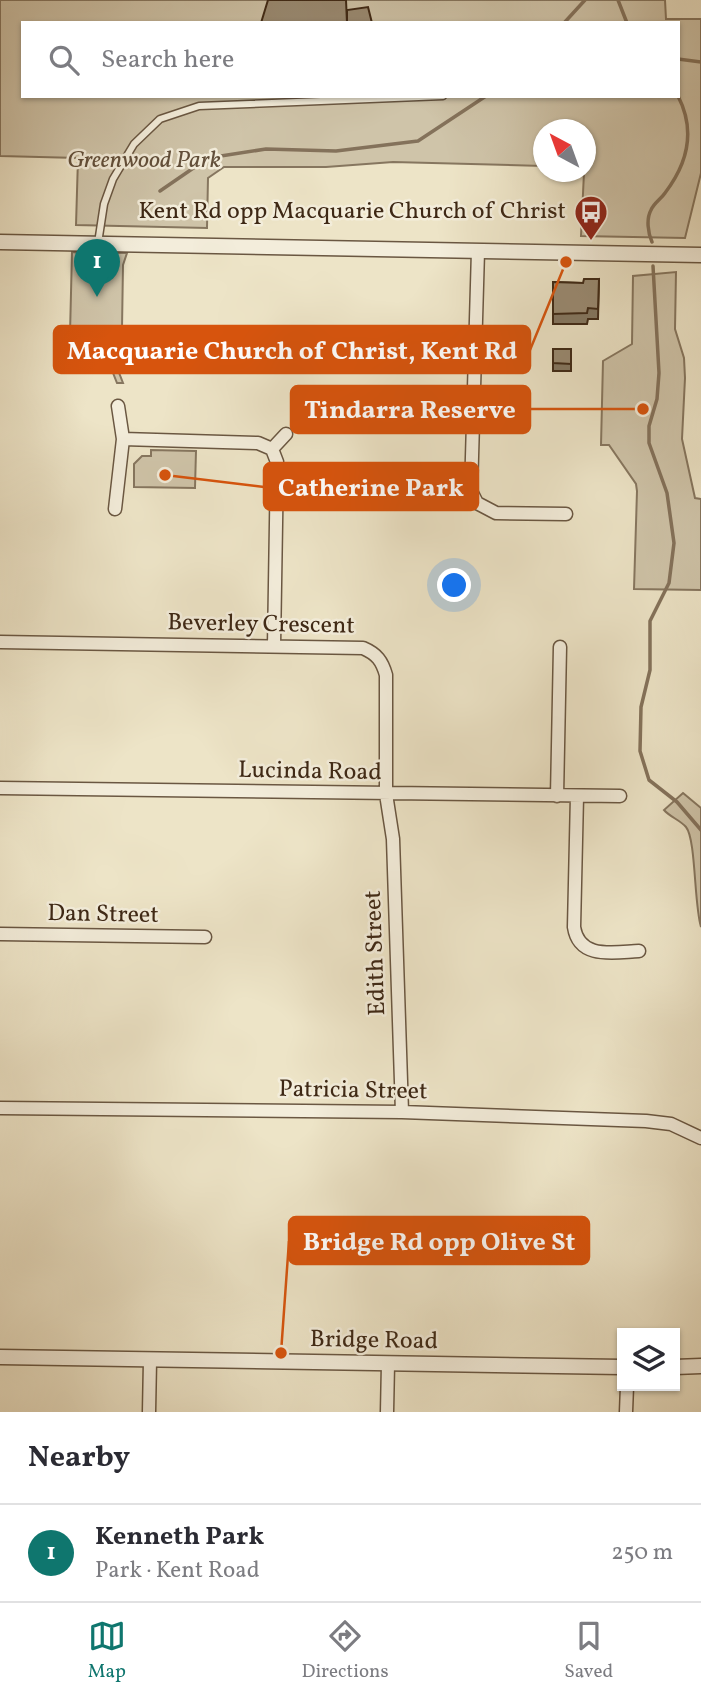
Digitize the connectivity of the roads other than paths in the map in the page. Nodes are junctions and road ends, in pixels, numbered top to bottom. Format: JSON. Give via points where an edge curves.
{"nodes":[{"id":1,"x":210,"y":98,"type":"edge"},
{"id":2,"x":396,"y":98,"type":"edge"},
{"id":3,"x":208,"y":106,"type":"junction"},
{"id":4,"x":0,"y":242,"type":"edge"},
{"id":5,"x":98,"y":243,"type":"junction"},
{"id":6,"x":478,"y":251,"type":"junction"},
{"id":7,"x":701,"y":255,"type":"edge"},
{"id":8,"x":118,"y":406,"type":"dead end"},
{"id":9,"x":286,"y":434,"type":"dead end"},
{"id":10,"x":123,"y":439,"type":"junction"},
{"id":11,"x":272,"y":449,"type":"junction"},
{"id":12,"x":115,"y":509,"type":"dead end"},
{"id":13,"x":566,"y":514,"type":"dead end"},
{"id":14,"x":0,"y":642,"type":"edge"},
{"id":15,"x":274,"y":646,"type":"junction"},
{"id":16,"x":560,"y":647,"type":"dead end"},
{"id":17,"x":0,"y":788,"type":"edge"},
{"id":18,"x":386,"y":794,"type":"junction"},
{"id":19,"x":557,"y":796,"type":"junction"},
{"id":20,"x":577,"y":796,"type":"junction"},
{"id":21,"x":620,"y":796,"type":"dead end"},
{"id":22,"x":0,"y":934,"type":"edge"},
{"id":23,"x":205,"y":937,"type":"dead end"},
{"id":24,"x":639,"y":951,"type":"dead end"},
{"id":25,"x":0,"y":1108,"type":"edge"},
{"id":26,"x":402,"y":1112,"type":"junction"},
{"id":27,"x":701,"y":1138,"type":"edge"},
{"id":28,"x":0,"y":1357,"type":"edge"},
{"id":29,"x":149,"y":1360,"type":"junction"},
{"id":30,"x":388,"y":1364,"type":"junction"},
{"id":31,"x":701,"y":1366,"type":"edge"},
{"id":32,"x":617,"y":1367,"type":"edge"},
{"id":33,"x":680,"y":1367,"type":"edge"},
{"id":34,"x":627,"y":1391,"type":"edge"},
{"id":35,"x":149,"y":1412,"type":"edge"},
{"id":36,"x":387,"y":1412,"type":"edge"},
{"id":37,"x":626,"y":1412,"type":"edge"}],
"edges":[{"from":1,"to":3,"type":"lane"},
{"from":2,"to":3,"type":"lane"},
{"from":3,"to":5,"type":"lane","via":[[160,120],[134,145],[113,179]]},
{"from":4,"to":5,"type":"street"},
{"from":5,"to":6,"type":"street"},
{"from":6,"to":7,"type":"street"},
{"from":6,"to":13,"type":"street","via":[[471,491],[477,503],[496,513]]},
{"from":8,"to":10,"type":"street"},
{"from":9,"to":11,"type":"street"},
{"from":10,"to":11,"type":"street","via":[[258,443]]},
{"from":10,"to":12,"type":"street"},
{"from":11,"to":15,"type":"street","via":[[277,463]]},
{"from":14,"to":15,"type":"street","name":"Beverley Crescent"},
{"from":15,"to":18,"type":"street","name":"Beverley Crescent","via":[[363,648],[382,662],[386,675]]},
{"from":16,"to":19,"type":"street"},
{"from":17,"to":18,"type":"street","name":"Lucinda Road"},
{"from":18,"to":19,"type":"street","name":"Lucinda Road"},
{"from":18,"to":26,"type":"street","name":"Edith Street","via":[[393,839]]},
{"from":19,"to":20,"type":"street","name":"Lucinda Road"},
{"from":20,"to":21,"type":"street","name":"Lucinda Road"},
{"from":20,"to":24,"type":"street","via":[[576,940],[587,950]]},
{"from":22,"to":23,"type":"street","name":"Dan Street"},
{"from":25,"to":26,"type":"street","name":"Patricia Street"},
{"from":26,"to":27,"type":"street","name":"Patricia Street","via":[[646,1121],[671,1124]]},
{"from":28,"to":29,"type":"street","name":"Bridge Road"},
{"from":29,"to":30,"type":"street","name":"Bridge Road"},
{"from":29,"to":35,"type":"street"},
{"from":30,"to":32,"type":"street","name":"Bridge Road"},
{"from":30,"to":36,"type":"street"},
{"from":31,"to":33,"type":"street"},
{"from":34,"to":37,"type":"street"}]}
